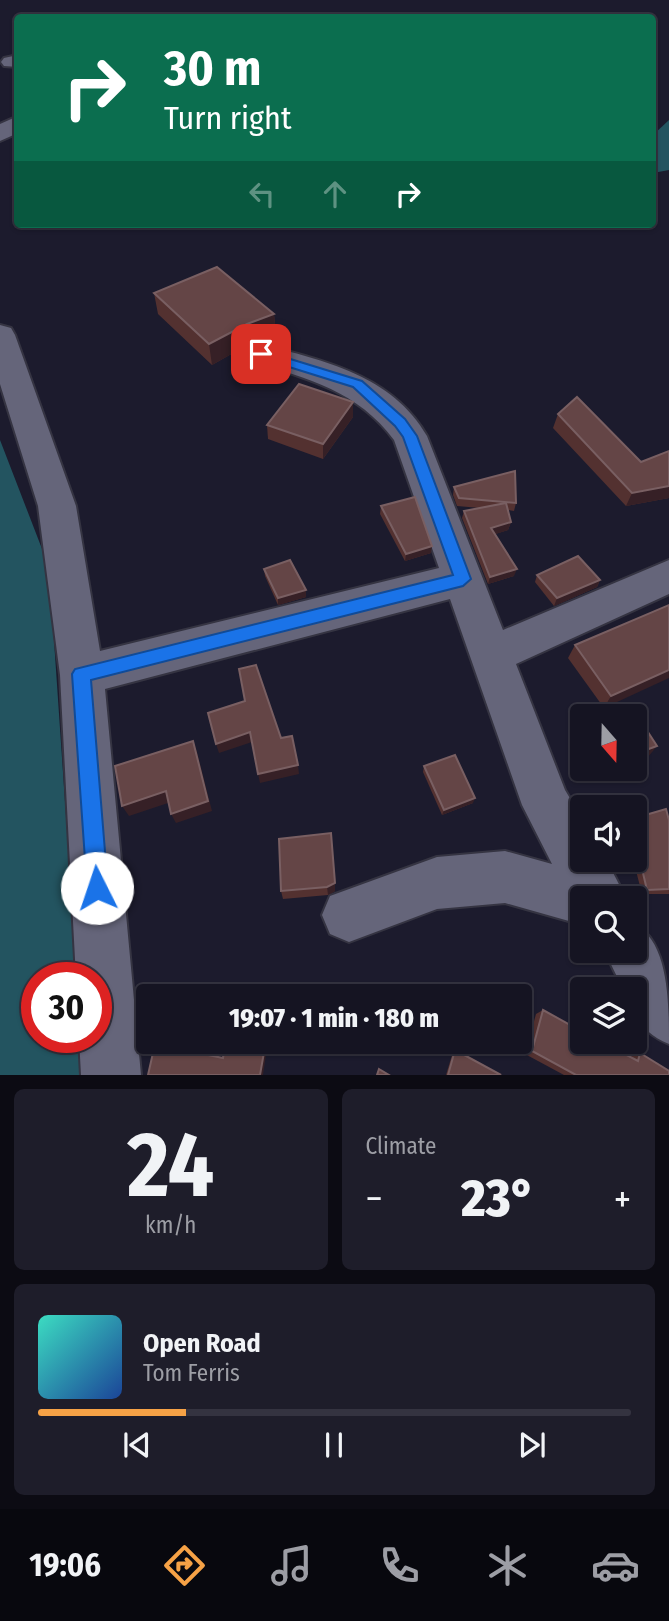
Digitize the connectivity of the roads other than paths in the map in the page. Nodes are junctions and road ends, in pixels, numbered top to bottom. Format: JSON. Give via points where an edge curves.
{"nodes":[{"id":1,"x":0,"y":335,"type":"edge"},
{"id":2,"x":261,"y":354,"type":"dead end"},
{"id":3,"x":669,"y":576,"type":"edge"},
{"id":4,"x":463,"y":579,"type":"junction"},
{"id":5,"x":491,"y":655,"type":"junction"},
{"id":6,"x":82,"y":674,"type":"junction"},
{"id":7,"x":593,"y":886,"type":"edge"},
{"id":8,"x":570,"y":895,"type":"edge"},
{"id":9,"x":349,"y":915,"type":"dead end"},
{"id":10,"x":639,"y":963,"type":"edge"},
{"id":11,"x":669,"y":1015,"type":"edge"},
{"id":12,"x":111,"y":1075,"type":"edge"}],
"edges":[{"from":1,"to":6,"type":"street","via":[[57,506]]},
{"from":2,"to":4,"type":"street","via":[[357,384],[400,422],[410,436]]},
{"from":3,"to":5,"type":"street"},
{"from":4,"to":5,"type":"street"},
{"from":4,"to":6,"type":"street"},
{"from":5,"to":7,"type":"street","via":[[546,805]]},
{"from":6,"to":12,"type":"street"},
{"from":8,"to":9,"type":"street","via":[[505,877],[437,883]]},
{"from":10,"to":11,"type":"street"}]}
